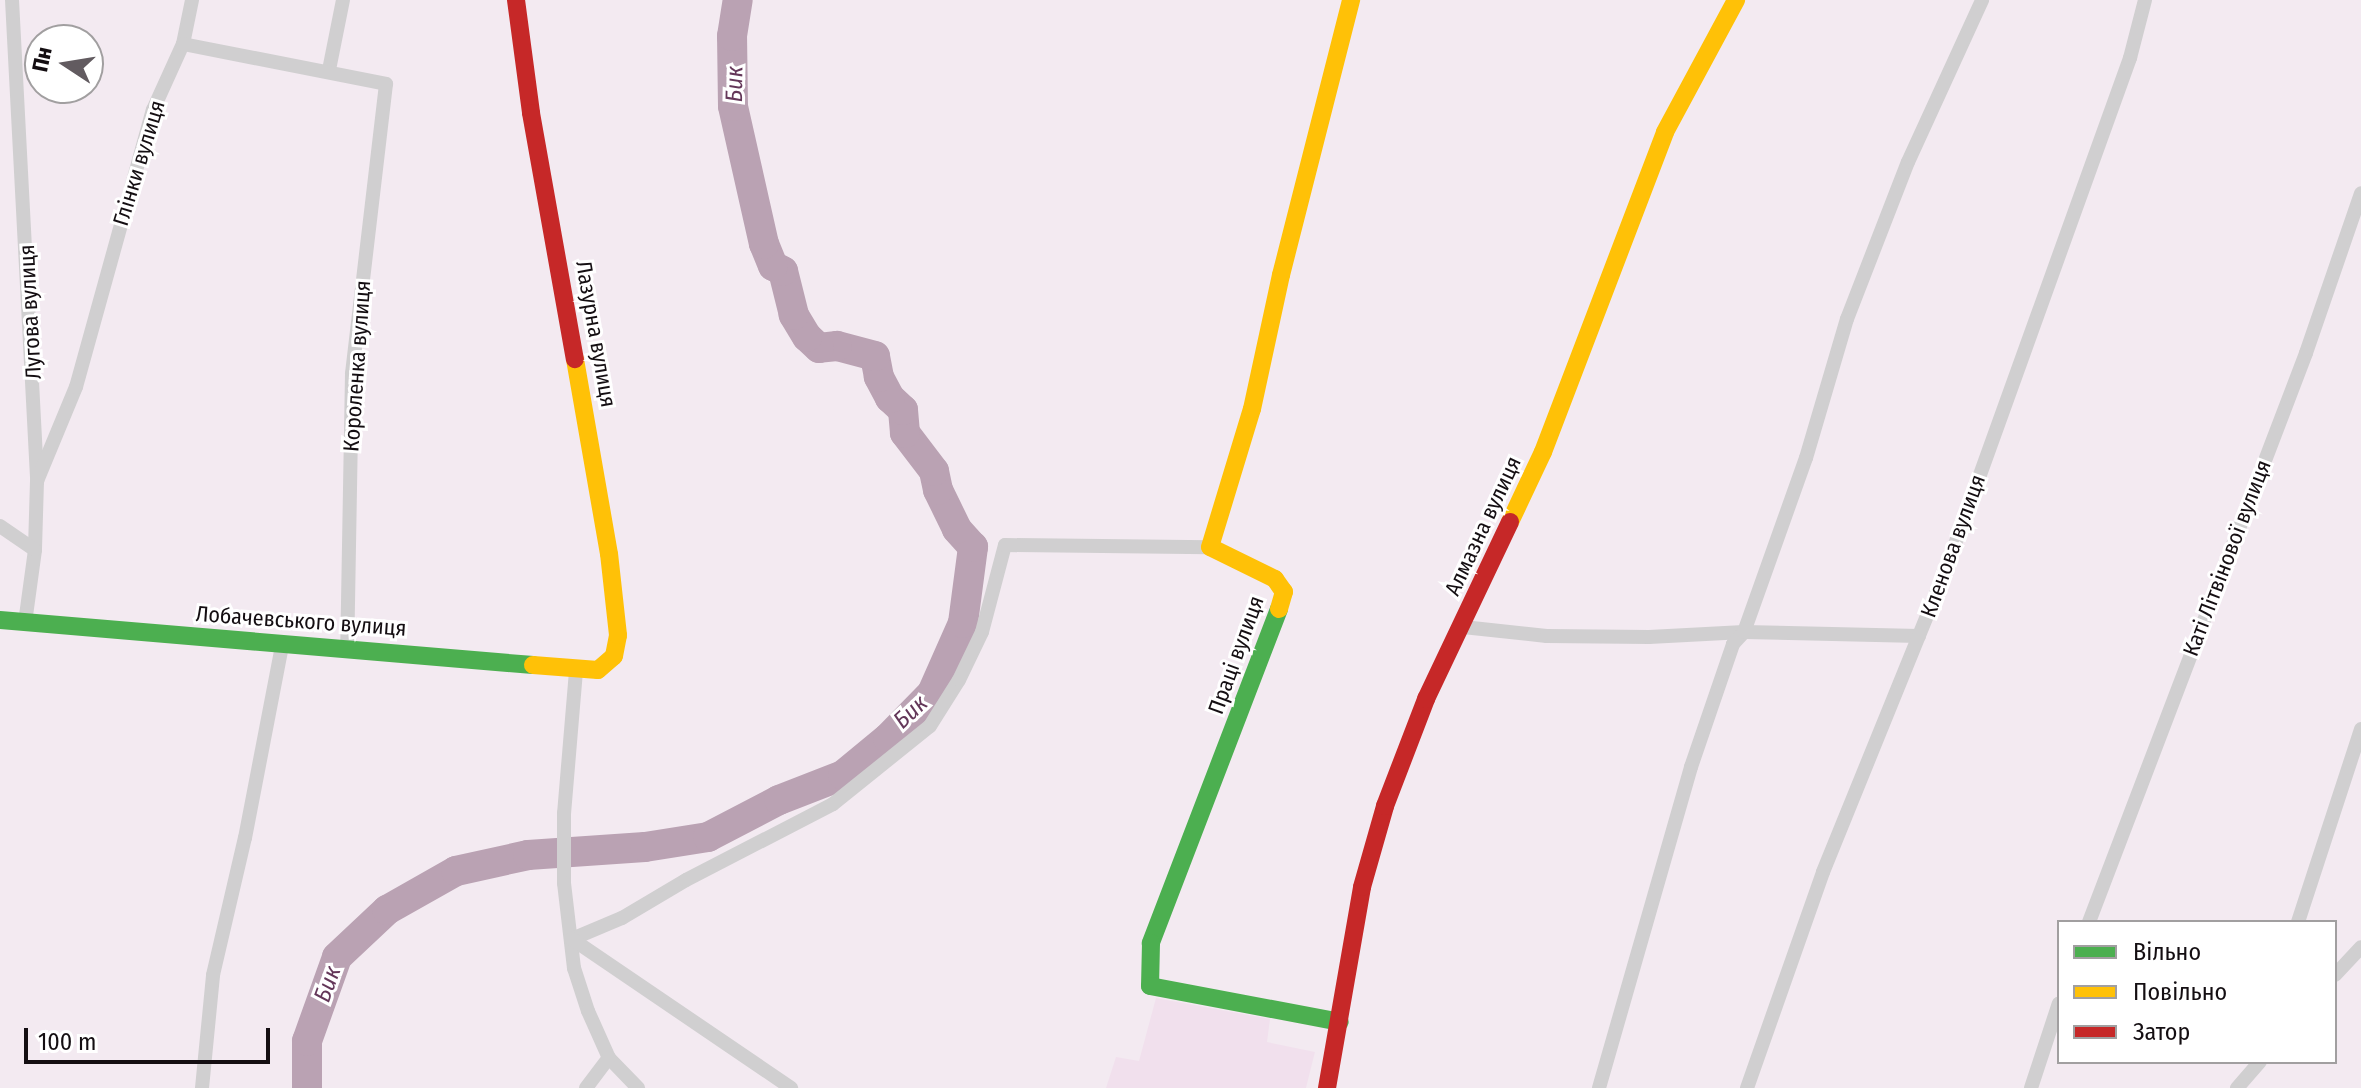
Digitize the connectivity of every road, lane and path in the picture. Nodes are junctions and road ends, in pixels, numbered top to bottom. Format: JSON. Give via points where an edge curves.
{"nodes":[{"id":1,"x":12,"y":0,"type":"edge"},
{"id":2,"x":192,"y":0,"type":"edge"},
{"id":3,"x":343,"y":0,"type":"edge"},
{"id":4,"x":516,"y":0,"type":"edge"},
{"id":5,"x":1351,"y":0,"type":"edge"},
{"id":6,"x":1736,"y":0,"type":"edge"},
{"id":7,"x":1982,"y":0,"type":"edge"},
{"id":8,"x":2145,"y":0,"type":"edge"},
{"id":9,"x":183,"y":44,"type":"junction"},
{"id":10,"x":329,"y":70,"type":"junction"},
{"id":11,"x":2360,"y":199,"type":"edge"},
{"id":12,"x":37,"y":481,"type":"junction"},
{"id":13,"x":0,"y":526,"type":"edge"},
{"id":14,"x":1210,"y":547,"type":"junction"},
{"id":15,"x":35,"y":550,"type":"junction"},
{"id":16,"x":0,"y":620,"type":"edge"},
{"id":17,"x":25,"y":623,"type":"junction"},
{"id":18,"x":1463,"y":627,"type":"junction"},
{"id":19,"x":1744,"y":632,"type":"junction"},
{"id":20,"x":1919,"y":636,"type":"junction"},
{"id":21,"x":282,"y":646,"type":"junction"},
{"id":22,"x":347,"y":649,"type":"junction"},
{"id":23,"x":598,"y":670,"type":"joint"},
{"id":24,"x":576,"y":671,"type":"junction"},
{"id":25,"x":2361,"y":729,"type":"edge"},
{"id":26,"x":2090,"y":920,"type":"edge"},
{"id":27,"x":2299,"y":920,"type":"edge"},
{"id":28,"x":572,"y":939,"type":"junction"},
{"id":29,"x":2361,"y":947,"type":"edge"},
{"id":30,"x":2337,"y":973,"type":"edge"},
{"id":31,"x":2057,"y":1009,"type":"edge"},
{"id":32,"x":1340,"y":1022,"type":"junction"},
{"id":33,"x":609,"y":1058,"type":"junction"},
{"id":34,"x":2258,"y":1064,"type":"edge"},
{"id":35,"x":202,"y":1088,"type":"edge"},
{"id":36,"x":586,"y":1088,"type":"edge"},
{"id":37,"x":638,"y":1088,"type":"edge"},
{"id":38,"x":791,"y":1088,"type":"edge"},
{"id":39,"x":1327,"y":1088,"type":"edge"},
{"id":40,"x":1599,"y":1088,"type":"edge"},
{"id":41,"x":1747,"y":1088,"type":"edge"},
{"id":42,"x":2031,"y":1088,"type":"edge"},
{"id":43,"x":2237,"y":1088,"type":"edge"}],
"edges":[{"from":1,"to":12,"type":"street","name":"Лугова вулиця"},
{"from":2,"to":9,"type":"street","name":"Глінки вулиця"},
{"from":3,"to":10,"type":"street"},
{"from":4,"to":23,"type":"street","name":"Лазурна вулиця","via":[[609,554],[618,635],[614,656]]},
{"from":5,"to":14,"type":"street","via":[[1252,409]]},
{"from":6,"to":18,"type":"street","name":"Алмазна вулиця","via":[[1665,132],[1543,452]]},
{"from":7,"to":19,"type":"street","via":[[1908,162],[1847,319],[1806,458]]},
{"from":8,"to":20,"type":"street","name":"Кленова вулиця","via":[[2130,58]]},
{"from":9,"to":10,"type":"street"},
{"from":9,"to":12,"type":"street","name":"Глінки вулиця","via":[[153,110],[76,387]]},
{"from":10,"to":22,"type":"street","name":"Короленка вулиця","via":[[386,84],[352,374]]},
{"from":11,"to":26,"type":"street","name":"Каті Літвінової вулиця"},
{"from":12,"to":15,"type":"street","name":"Лугова вулиця"},
{"from":13,"to":15,"type":"street"},
{"from":14,"to":28,"type":"street","via":[[1005,545],[982,632],[959,680],[918,737],[833,804],[622,918]]},
{"from":14,"to":32,"type":"street","name":"Праці вулиця","via":[[1275,579],[1284,592],[1151,943],[1150,986]]},
{"from":15,"to":17,"type":"street","name":"Лугова вулиця"},
{"from":16,"to":17,"type":"street","name":"Лобачевського вулиця"},
{"from":17,"to":21,"type":"street","name":"Лобачевського вулиця"},
{"from":18,"to":19,"type":"street","via":[[1561,636]]},
{"from":18,"to":32,"type":"street","name":"Алмазна вулиця","via":[[1426,699],[1385,806],[1362,887]]},
{"from":19,"to":20,"type":"street"},
{"from":19,"to":40,"type":"street","via":[[1733,644],[1691,767]]},
{"from":20,"to":41,"type":"street","name":"Кленова вулиця","via":[[1823,872]]},
{"from":21,"to":22,"type":"street","name":"Лобачевського вулиця"},
{"from":21,"to":35,"type":"street","via":[[213,975]]},
{"from":22,"to":24,"type":"street","name":"Лобачевського вулиця","via":[[483,658]]},
{"from":23,"to":24,"type":"street","name":"Лобачевського вулиця"},
{"from":24,"to":28,"type":"street","via":[[564,813],[564,883]]},
{"from":25,"to":27,"type":"street"},
{"from":28,"to":33,"type":"street","via":[[574,968]]},
{"from":28,"to":38,"type":"street"},
{"from":29,"to":30,"type":"street"},
{"from":31,"to":42,"type":"street"},
{"from":32,"to":39,"type":"street","name":"Алмазна вулиця"},
{"from":33,"to":36,"type":"street"},
{"from":33,"to":37,"type":"street"},
{"from":34,"to":43,"type":"street"}]}
